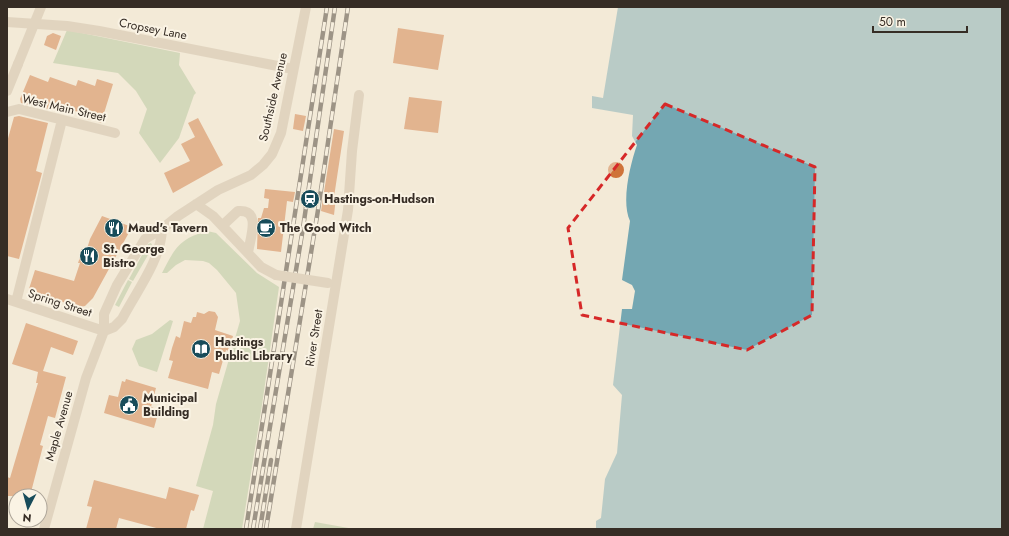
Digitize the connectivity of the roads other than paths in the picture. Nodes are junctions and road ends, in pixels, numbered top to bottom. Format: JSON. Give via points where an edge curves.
{"nodes":[{"id":1,"x":41,"y":7,"type":"edge"},
{"id":2,"x":306,"y":7,"type":"edge"},
{"id":3,"x":7,"y":22,"type":"edge"},
{"id":4,"x":293,"y":69,"type":"junction"},
{"id":5,"x":7,"y":91,"type":"edge"},
{"id":6,"x":359,"y":95,"type":"dead end"},
{"id":7,"x":7,"y":112,"type":"edge"},
{"id":8,"x":62,"y":120,"type":"junction"},
{"id":9,"x":115,"y":133,"type":"dead end"},
{"id":10,"x":196,"y":204,"type":"junction"},
{"id":11,"x":223,"y":225,"type":"junction"},
{"id":12,"x":162,"y":230,"type":"junction"},
{"id":13,"x":248,"y":253,"type":"junction"},
{"id":14,"x":332,"y":284,"type":"junction"},
{"id":15,"x":12,"y":301,"type":"edge"},
{"id":16,"x":104,"y":332,"type":"junction"},
{"id":17,"x":44,"y":529,"type":"edge"},
{"id":18,"x":296,"y":529,"type":"edge"}],
"edges":[{"from":1,"to":5,"type":"street","bridge":true},
{"from":2,"to":4,"type":"street","name":"Southside Avenue"},
{"from":3,"to":4,"type":"street","name":"Cropsey Lane","via":[[99,31]]},
{"from":4,"to":10,"type":"street","name":"Southside Avenue","via":[[281,132],[272,154],[251,175],[218,190]]},
{"from":6,"to":14,"type":"street","name":"River Street","via":[[348,210]]},
{"from":7,"to":8,"type":"street","name":"West Main Street","via":[[19,109]]},
{"from":8,"to":9,"type":"street","name":"West Main Street"},
{"from":8,"to":15,"type":"street"},
{"from":10,"to":11,"type":"street"},
{"from":10,"to":12,"type":"street","name":"Southside Avenue"},
{"from":11,"to":13,"type":"street"},
{"from":11,"to":13,"type":"street","via":[[238,211],[250,213],[254,219]]},
{"from":12,"to":16,"type":"street","via":[[156,257],[122,319]]},
{"from":12,"to":16,"type":"street","name":"Southside Avenue","via":[[145,239],[130,261],[104,314]]},
{"from":13,"to":14,"type":"street","bridge":true,"via":[[261,267],[276,275]]},
{"from":14,"to":18,"type":"street","name":"River Street"},
{"from":15,"to":16,"type":"street","name":"Spring Street"},
{"from":16,"to":17,"type":"street","name":"Maple Avenue","via":[[86,378]]}]}
